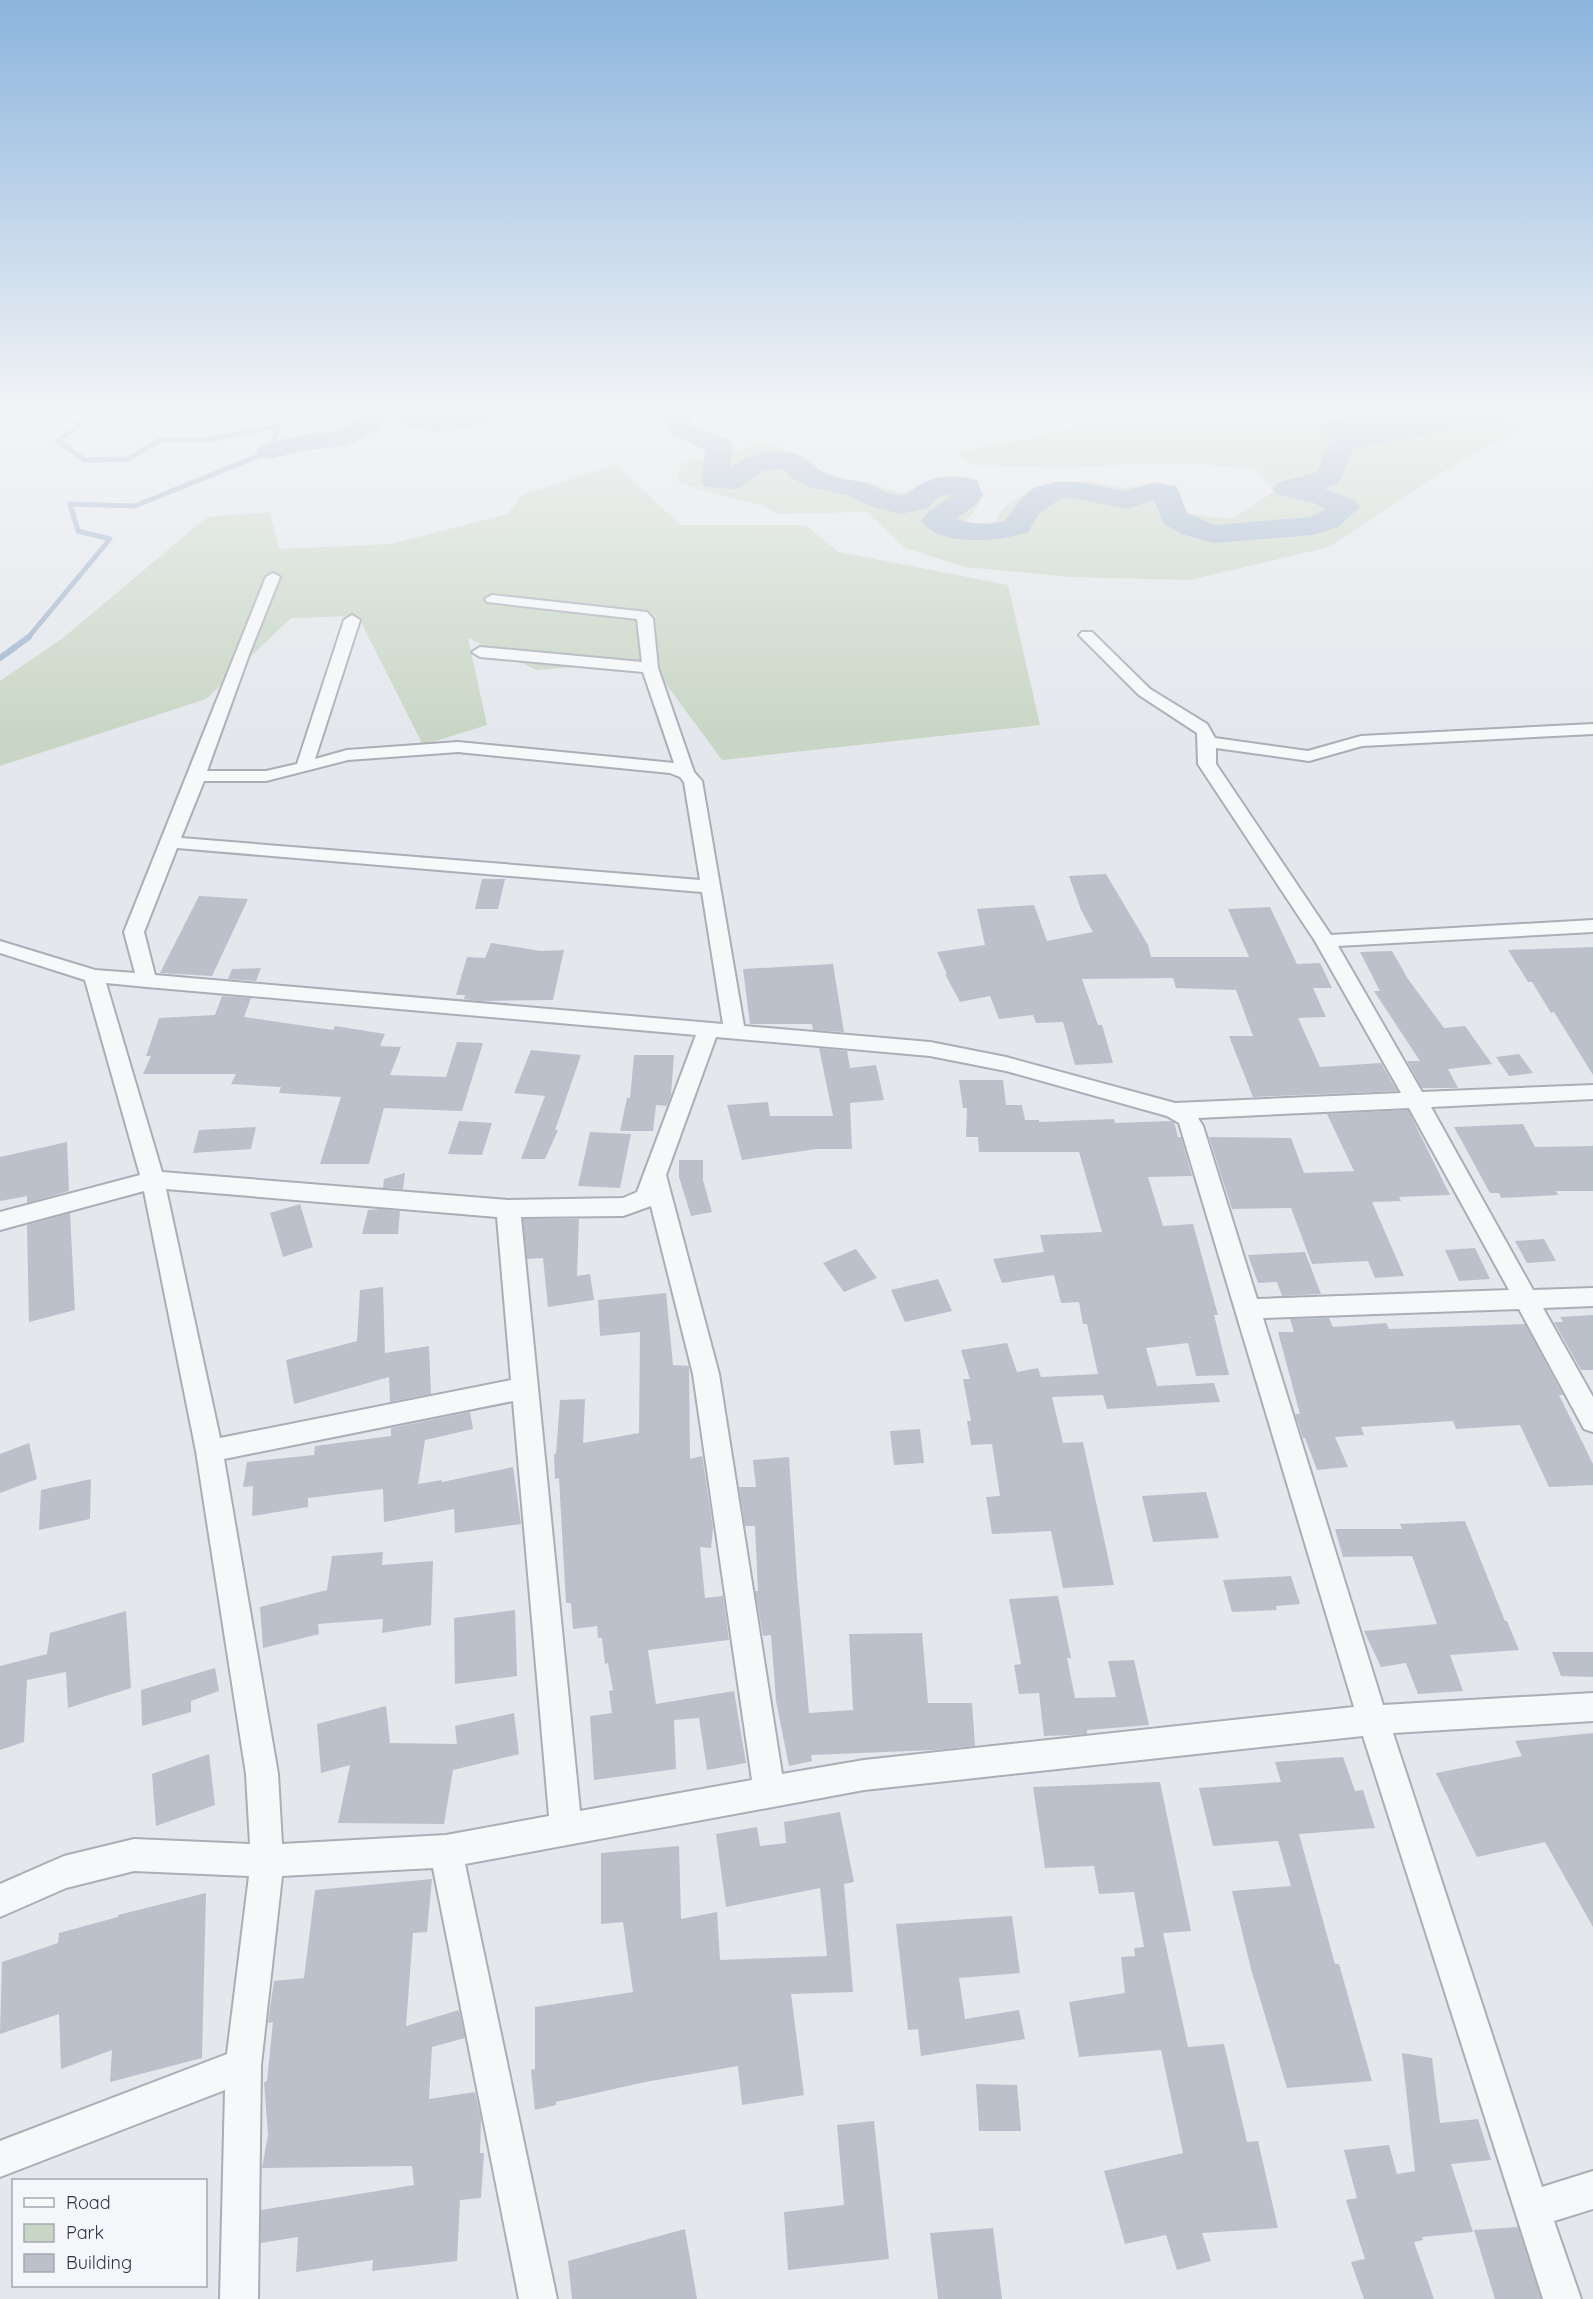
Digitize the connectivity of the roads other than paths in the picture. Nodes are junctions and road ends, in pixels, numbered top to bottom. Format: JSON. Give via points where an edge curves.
{"nodes":[{"id":1,"x":273,"y":577,"type":"dead end"},
{"id":2,"x":492,"y":599,"type":"dead end"},
{"id":3,"x":352,"y":620,"type":"dead end"},
{"id":4,"x":1087,"y":635,"type":"dead end"},
{"id":5,"x":480,"y":652,"type":"dead end"},
{"id":6,"x":650,"y":668,"type":"junction"},
{"id":7,"x":1593,"y":729,"type":"edge"},
{"id":8,"x":1207,"y":742,"type":"junction"},
{"id":9,"x":304,"y":768,"type":"junction"},
{"id":10,"x":686,"y":773,"type":"junction"},
{"id":11,"x":197,"y":776,"type":"junction"},
{"id":12,"x":170,"y":842,"type":"junction"},
{"id":13,"x":711,"y":887,"type":"junction"},
{"id":14,"x":1593,"y":926,"type":"edge"},
{"id":15,"x":1325,"y":941,"type":"junction"},
{"id":16,"x":0,"y":947,"type":"edge"},
{"id":17,"x":94,"y":976,"type":"junction"},
{"id":18,"x":147,"y":981,"type":"junction"},
{"id":19,"x":708,"y":1030,"type":"junction"},
{"id":20,"x":735,"y":1033,"type":"junction"},
{"id":21,"x":1593,"y":1092,"type":"edge"},
{"id":22,"x":1416,"y":1100,"type":"junction"},
{"id":23,"x":1176,"y":1112,"type":"junction"},
{"id":24,"x":655,"y":1175,"type":"junction"},
{"id":25,"x":153,"y":1180,"type":"junction"},
{"id":26,"x":508,"y":1209,"type":"junction"},
{"id":27,"x":0,"y":1221,"type":"edge"},
{"id":28,"x":1593,"y":1297,"type":"edge"},
{"id":29,"x":1526,"y":1300,"type":"junction"},
{"id":30,"x":1247,"y":1310,"type":"junction"},
{"id":31,"x":525,"y":1388,"type":"junction"},
{"id":32,"x":1593,"y":1421,"type":"edge"},
{"id":33,"x":209,"y":1451,"type":"junction"},
{"id":34,"x":1593,"y":1707,"type":"edge"},
{"id":35,"x":1373,"y":1720,"type":"junction"},
{"id":36,"x":770,"y":1791,"type":"junction"},
{"id":37,"x":566,"y":1829,"type":"junction"},
{"id":38,"x":446,"y":1851,"type":"junction"},
{"id":39,"x":267,"y":1861,"type":"junction"},
{"id":40,"x":0,"y":1901,"type":"edge"},
{"id":41,"x":243,"y":2065,"type":"junction"},
{"id":42,"x":0,"y":2159,"type":"edge"},
{"id":43,"x":1593,"y":2190,"type":"edge"},
{"id":44,"x":1530,"y":2209,"type":"junction"},
{"id":45,"x":239,"y":2299,"type":"edge"},
{"id":46,"x":538,"y":2299,"type":"edge"},
{"id":47,"x":1562,"y":2299,"type":"edge"}],
"edges":[{"from":1,"to":11,"type":"street"},
{"from":2,"to":6,"type":"street","via":[[642,615]]},
{"from":3,"to":9,"type":"street"},
{"from":4,"to":8,"type":"street","via":[[1150,695],[1204,731]]},
{"from":5,"to":6,"type":"street"},
{"from":6,"to":10,"type":"street"},
{"from":7,"to":8,"type":"street","via":[[1361,741],[1310,756]]},
{"from":8,"to":15,"type":"street","via":[[1207,764]]},
{"from":9,"to":10,"type":"street","via":[[347,755],[458,747],[673,768]]},
{"from":9,"to":11,"type":"street","via":[[266,776]]},
{"from":10,"to":13,"type":"street","via":[[693,781]]},
{"from":11,"to":12,"type":"street"},
{"from":12,"to":13,"type":"street"},
{"from":12,"to":18,"type":"street","via":[[134,932]]},
{"from":13,"to":20,"type":"street"},
{"from":14,"to":15,"type":"street"},
{"from":15,"to":22,"type":"street"},
{"from":16,"to":17,"type":"street"},
{"from":17,"to":18,"type":"street"},
{"from":17,"to":25,"type":"street"},
{"from":18,"to":19,"type":"street"},
{"from":19,"to":20,"type":"street"},
{"from":19,"to":24,"type":"street"},
{"from":20,"to":23,"type":"street","via":[[930,1049],[1006,1064]]},
{"from":21,"to":22,"type":"street"},
{"from":22,"to":23,"type":"street"},
{"from":22,"to":29,"type":"street"},
{"from":23,"to":30,"type":"street","via":[[1192,1126]]},
{"from":24,"to":26,"type":"street","via":[[646,1197],[623,1208]]},
{"from":24,"to":36,"type":"street","via":[[706,1374]]},
{"from":25,"to":26,"type":"street"},
{"from":25,"to":27,"type":"street"},
{"from":25,"to":33,"type":"street"},
{"from":26,"to":31,"type":"street"},
{"from":28,"to":29,"type":"street"},
{"from":29,"to":30,"type":"street"},
{"from":29,"to":32,"type":"street"},
{"from":30,"to":35,"type":"street"},
{"from":31,"to":33,"type":"street"},
{"from":31,"to":37,"type":"street"},
{"from":33,"to":39,"type":"street","via":[[262,1774]]},
{"from":34,"to":35,"type":"street"},
{"from":35,"to":36,"type":"street","via":[[864,1775]]},
{"from":35,"to":44,"type":"street"},
{"from":36,"to":37,"type":"street"},
{"from":37,"to":38,"type":"street"},
{"from":38,"to":39,"type":"street"},
{"from":38,"to":46,"type":"street"},
{"from":39,"to":40,"type":"street","via":[[134,1855],[64,1872]]},
{"from":39,"to":41,"type":"street"},
{"from":41,"to":42,"type":"street"},
{"from":41,"to":45,"type":"street"},
{"from":43,"to":44,"type":"street"},
{"from":44,"to":47,"type":"street"}]}
